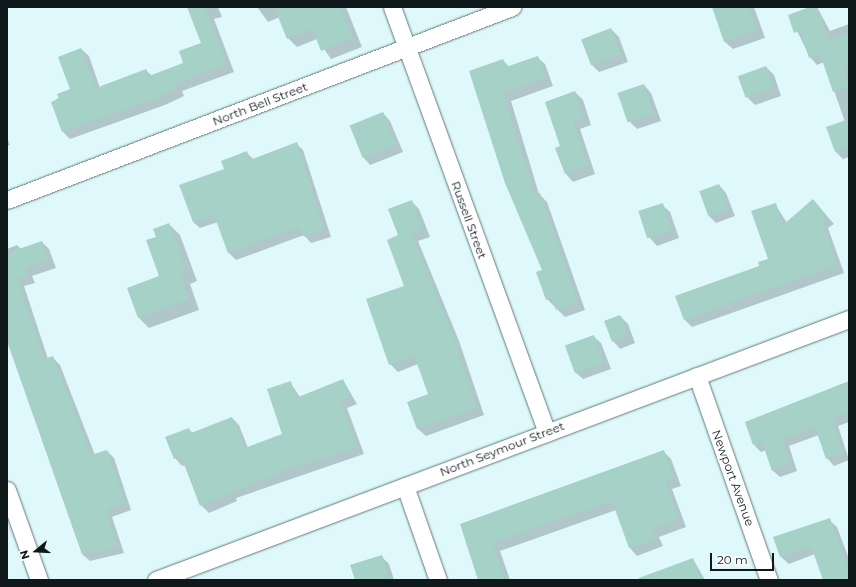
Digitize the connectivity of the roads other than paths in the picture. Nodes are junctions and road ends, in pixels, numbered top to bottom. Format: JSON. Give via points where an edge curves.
{"nodes":[{"id":1,"x":392,"y":7,"type":"edge"},
{"id":2,"x":512,"y":7,"type":"edge"},
{"id":3,"x":406,"y":48,"type":"junction"},
{"id":4,"x":7,"y":200,"type":"edge"},
{"id":5,"x":849,"y":319,"type":"edge"},
{"id":6,"x":697,"y":376,"type":"junction"},
{"id":7,"x":547,"y":433,"type":"junction"},
{"id":8,"x":405,"y":486,"type":"junction"},
{"id":9,"x":7,"y":490,"type":"edge"},
{"id":10,"x":39,"y":580,"type":"edge"},
{"id":11,"x":156,"y":580,"type":"edge"},
{"id":12,"x":438,"y":580,"type":"edge"},
{"id":13,"x":769,"y":580,"type":"edge"}],
"edges":[{"from":1,"to":3,"type":"street","name":"Russell Street"},
{"from":2,"to":3,"type":"street","name":"North Bell Street"},
{"from":3,"to":4,"type":"street","name":"North Bell Street"},
{"from":3,"to":7,"type":"street","name":"Russell Street"},
{"from":5,"to":6,"type":"street","name":"North Seymour Street"},
{"from":6,"to":7,"type":"street","name":"North Seymour Street"},
{"from":6,"to":13,"type":"street","name":"Newport Avenue"},
{"from":7,"to":8,"type":"street","name":"North Seymour Street"},
{"from":8,"to":11,"type":"street","name":"North Seymour Street"},
{"from":8,"to":12,"type":"street"},
{"from":9,"to":10,"type":"street"}]}
